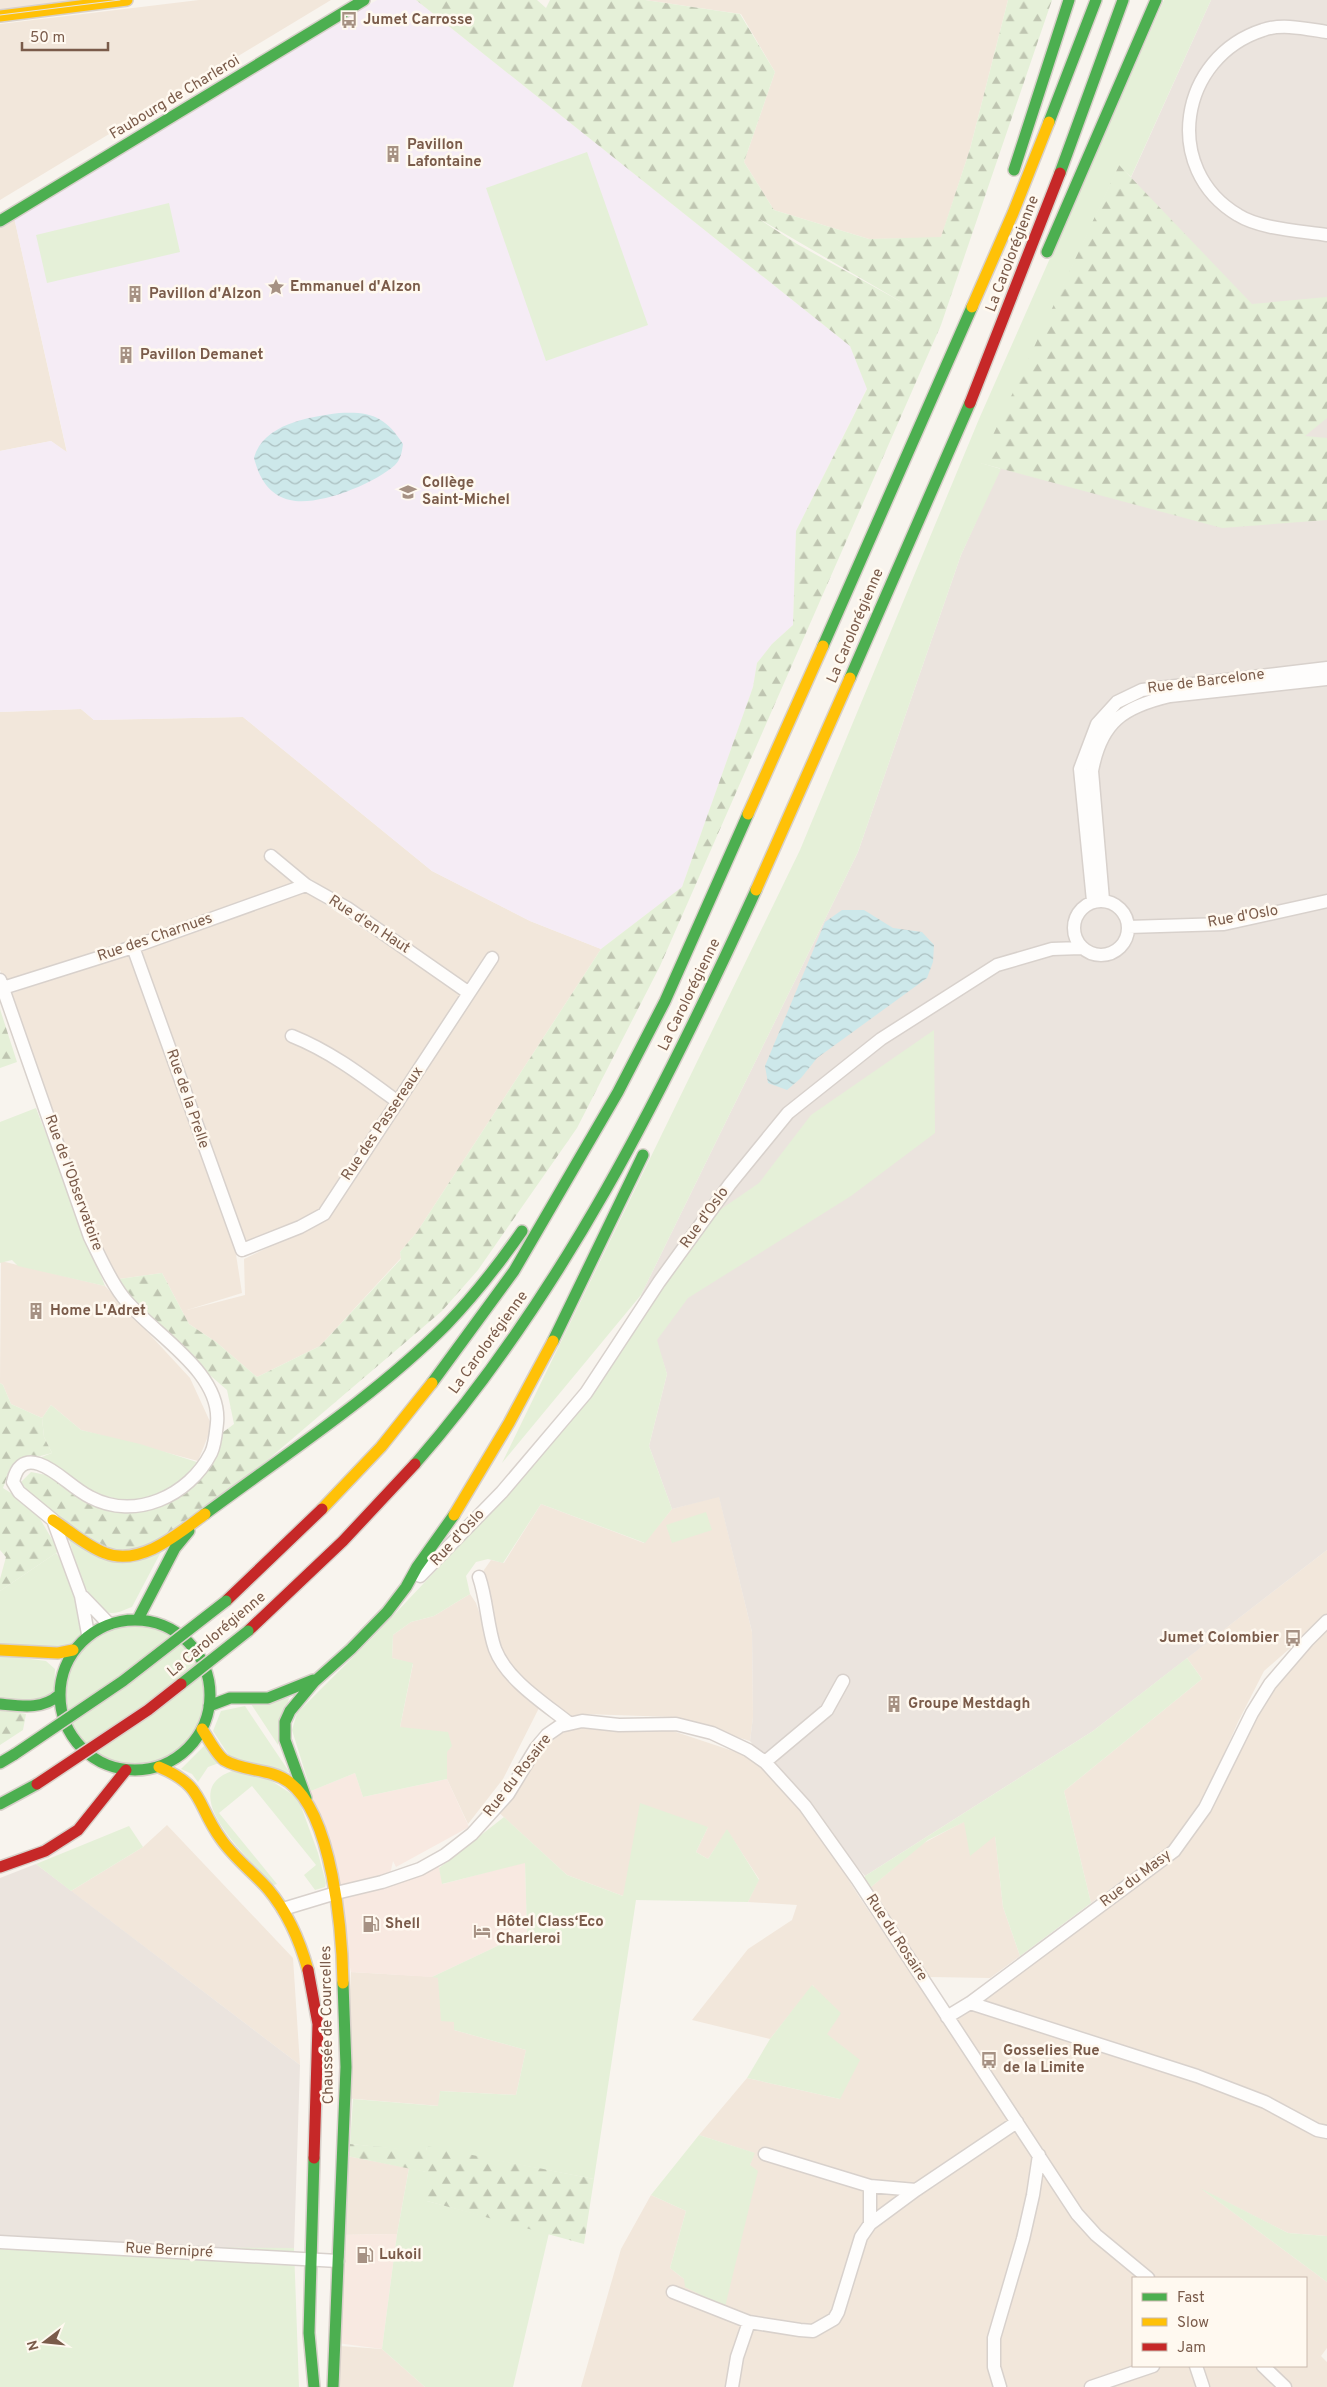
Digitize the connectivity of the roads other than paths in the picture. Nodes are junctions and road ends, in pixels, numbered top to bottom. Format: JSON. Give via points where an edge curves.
{"nodes":[{"id":1,"x":127,"y":0,"type":"edge"},
{"id":2,"x":350,"y":0,"type":"edge"},
{"id":3,"x":364,"y":0,"type":"edge"},
{"id":4,"x":1069,"y":0,"type":"edge"},
{"id":5,"x":1096,"y":0,"type":"edge"},
{"id":6,"x":1123,"y":0,"type":"edge"},
{"id":7,"x":1156,"y":0,"type":"edge"},
{"id":8,"x":0,"y":16,"type":"edge"},
{"id":9,"x":1327,"y":32,"type":"edge"},
{"id":10,"x":281,"y":46,"type":"junction"},
{"id":11,"x":1010,"y":183,"type":"dead end"},
{"id":12,"x":0,"y":213,"type":"edge"},
{"id":13,"x":0,"y":221,"type":"edge"},
{"id":14,"x":991,"y":234,"type":"dead end"},
{"id":15,"x":1327,"y":235,"type":"edge"},
{"id":16,"x":1043,"y":262,"type":"dead end"},
{"id":17,"x":982,"y":283,"type":"junction"},
{"id":18,"x":1013,"y":322,"type":"dead end"},
{"id":19,"x":997,"y":339,"type":"junction"},
{"id":20,"x":1327,"y":668,"type":"edge"},
{"id":21,"x":1327,"y":679,"type":"edge"},
{"id":22,"x":270,"y":856,"type":"dead end"},
{"id":23,"x":306,"y":885,"type":"junction"},
{"id":24,"x":1098,"y":901,"type":"junction"},
{"id":25,"x":1327,"y":901,"type":"edge"},
{"id":26,"x":1128,"y":927,"type":"junction"},
{"id":27,"x":133,"y":947,"type":"junction"},
{"id":28,"x":1081,"y":948,"type":"junction"},
{"id":29,"x":492,"y":958,"type":"dead end"},
{"id":30,"x":2,"y":984,"type":"edge"},
{"id":31,"x":468,"y":993,"type":"junction"},
{"id":32,"x":703,"y":1006,"type":"junction"},
{"id":33,"x":292,"y":1036,"type":"dead end"},
{"id":34,"x":688,"y":1060,"type":"dead end"},
{"id":35,"x":398,"y":1102,"type":"junction"},
{"id":36,"x":646,"y":1148,"type":"dead end"},
{"id":37,"x":567,"y":1182,"type":"junction"},
{"id":38,"x":242,"y":1250,"type":"joint"},
{"id":39,"x":203,"y":1515,"type":"junction"},
{"id":40,"x":53,"y":1520,"type":"junction"},
{"id":41,"x":479,"y":1577,"type":"dead end"},
{"id":42,"x":406,"y":1587,"type":"junction"},
{"id":43,"x":81,"y":1596,"type":"junction"},
{"id":44,"x":138,"y":1620,"type":"junction"},
{"id":45,"x":1327,"y":1621,"type":"edge"},
{"id":46,"x":109,"y":1624,"type":"junction"},
{"id":47,"x":88,"y":1634,"type":"junction"},
{"id":48,"x":0,"y":1650,"type":"edge"},
{"id":49,"x":73,"y":1650,"type":"junction"},
{"id":50,"x":30,"y":1651,"type":"junction"},
{"id":51,"x":56,"y":1670,"type":"junction"},
{"id":52,"x":320,"y":1677,"type":"junction"},
{"id":53,"x":843,"y":1681,"type":"dead end"},
{"id":54,"x":60,"y":1695,"type":"junction"},
{"id":55,"x":0,"y":1704,"type":"edge"},
{"id":56,"x":210,"y":1706,"type":"junction"},
{"id":57,"x":569,"y":1723,"type":"junction"},
{"id":58,"x":202,"y":1729,"type":"junction"},
{"id":59,"x":765,"y":1762,"type":"junction"},
{"id":60,"x":0,"y":1763,"type":"edge"},
{"id":61,"x":159,"y":1767,"type":"junction"},
{"id":62,"x":126,"y":1770,"type":"junction"},
{"id":63,"x":306,"y":1798,"type":"junction"},
{"id":64,"x":0,"y":1804,"type":"edge"},
{"id":65,"x":0,"y":1867,"type":"edge"},
{"id":66,"x":336,"y":1893,"type":"junction"},
{"id":67,"x":283,"y":1909,"type":"junction"},
{"id":68,"x":970,"y":2003,"type":"junction"},
{"id":69,"x":947,"y":2017,"type":"junction"},
{"id":70,"x":1017,"y":2122,"type":"junction"},
{"id":71,"x":1327,"y":2132,"type":"edge"},
{"id":72,"x":765,"y":2154,"type":"dead end"},
{"id":73,"x":1039,"y":2155,"type":"junction"},
{"id":74,"x":870,"y":2186,"type":"junction"},
{"id":75,"x":916,"y":2190,"type":"junction"},
{"id":76,"x":870,"y":2224,"type":"junction"},
{"id":77,"x":0,"y":2242,"type":"edge"},
{"id":78,"x":311,"y":2258,"type":"junction"},
{"id":79,"x":338,"y":2261,"type":"junction"},
{"id":80,"x":1147,"y":2277,"type":"edge"},
{"id":81,"x":673,"y":2292,"type":"dead end"},
{"id":82,"x":749,"y":2322,"type":"junction"},
{"id":83,"x":1149,"y":2367,"type":"edge"},
{"id":84,"x":1196,"y":2367,"type":"edge"},
{"id":85,"x":1264,"y":2367,"type":"edge"},
{"id":86,"x":314,"y":2387,"type":"edge"},
{"id":87,"x":333,"y":2387,"type":"edge"},
{"id":88,"x":732,"y":2387,"type":"edge"},
{"id":89,"x":1000,"y":2387,"type":"edge"},
{"id":90,"x":1090,"y":2387,"type":"edge"},
{"id":91,"x":1203,"y":2387,"type":"edge"},
{"id":92,"x":1285,"y":2387,"type":"edge"}],
"edges":[{"from":1,"to":8,"type":"main road"},
{"from":2,"to":10,"type":"main road"},
{"from":3,"to":10,"type":"main road","name":"Faubourg de Charleroi"},
{"from":4,"to":11,"type":"main road"},
{"from":5,"to":17,"type":"main road","name":"La Carolorégienne","via":[[1054,112]]},
{"from":6,"to":19,"type":"main road","name":"La Carolorégienne"},
{"from":7,"to":16,"type":"main road"},
{"from":9,"to":15,"type":"street","via":[[1301,28],[1264,29],[1234,44],[1217,57],[1202,78],[1192,104],[1188,130],[1191,157],[1202,182],[1221,203],[1239,216],[1261,224]]},
{"from":10,"to":12,"type":"main road"},
{"from":10,"to":13,"type":"main road","name":"Faubourg de Charleroi"},
{"from":14,"to":17,"type":"main road","via":[[985,251]]},
{"from":17,"to":37,"type":"main road","name":"La Carolorégienne","via":[[739,840],[665,1001]]},
{"from":18,"to":19,"type":"main road"},
{"from":19,"to":32,"type":"main road","name":"La Carolorégienne","via":[[767,868]]},
{"from":20,"to":24,"type":"street","name":"Rue de Barcelone","via":[[1142,690],[1117,702],[1097,724],[1080,769]]},
{"from":21,"to":24,"type":"street","name":"Rue de Barcelone","via":[[1170,696],[1145,702],[1125,712],[1107,730],[1096,750],[1092,771]]},
{"from":22,"to":23,"type":"street","name":"Rue d'en Haut"},
{"from":23,"to":27,"type":"street","name":"Rue des Charnues"},
{"from":23,"to":31,"type":"street","name":"Rue d'en Haut","via":[[347,908]]},
{"from":24,"to":26,"type":"street","via":[[1113,903],[1121,909]]},
{"from":24,"to":28,"type":"street","via":[[1084,905],[1074,921],[1076,940]]},
{"from":25,"to":26,"type":"street","name":"Rue d'Oslo","via":[[1224,924]]},
{"from":26,"to":28,"type":"street","via":[[1127,936],[1116,951],[1098,956]]},
{"from":27,"to":30,"type":"street","name":"Rue des Charnues"},
{"from":27,"to":38,"type":"street","name":"Rue de la Prelle"},
{"from":28,"to":42,"type":"street","name":"Rue d'Oslo","via":[[1052,950],[997,965],[881,1039],[788,1112],[730,1184],[659,1282],[586,1393],[502,1492],[428,1570]]},
{"from":29,"to":31,"type":"street","name":"Rue des Passereaux"},
{"from":30,"to":40,"type":"street","name":"Rue de l'Observatoire","via":[[90,1237],[106,1270],[123,1296],[203,1376],[213,1397],[217,1421],[212,1451],[196,1476],[152,1504],[120,1506],[90,1498],[38,1464],[23,1464],[15,1470],[13,1482],[19,1492]]},
{"from":31,"to":35,"type":"street","name":"Rue des Passereaux"},
{"from":32,"to":34,"type":"main road","via":[[696,1043]]},
{"from":32,"to":64,"type":"main road","name":"La Carolorégienne","bridge":true,"via":[[654,1104],[548,1286],[482,1381],[408,1472],[332,1554],[248,1631],[148,1710],[37,1784]]},
{"from":33,"to":35,"type":"street","via":[[319,1047]]},
{"from":35,"to":38,"type":"street","name":"Rue des Passereaux","via":[[324,1214]]},
{"from":36,"to":42,"type":"main road","via":[[555,1333],[494,1447]]},
{"from":37,"to":39,"type":"main road","via":[[545,1198],[465,1304],[432,1338],[338,1416]]},
{"from":37,"to":60,"type":"main road","name":"La Carolorégienne","bridge":true,"via":[[514,1271],[452,1358],[381,1448],[304,1529],[171,1647]]},
{"from":39,"to":40,"type":"main road","via":[[154,1548],[126,1558],[96,1550]]},
{"from":39,"to":44,"type":"main road","via":[[175,1548]]},
{"from":40,"to":43,"type":"street"},
{"from":41,"to":57,"type":"street","via":[[496,1650],[511,1673]]},
{"from":42,"to":52,"type":"main road","via":[[352,1648]]},
{"from":43,"to":46,"type":"street"},
{"from":43,"to":47,"type":"street"},
{"from":44,"to":46,"type":"main road"},
{"from":44,"to":56,"type":"main road","via":[[168,1628],[193,1647],[208,1679]]},
{"from":45,"to":68,"type":"street","name":"Rue du Masy","via":[[1270,1684],[1205,1808],[1174,1851]]},
{"from":46,"to":47,"type":"main road"},
{"from":47,"to":49,"type":"main road"},
{"from":48,"to":50,"type":"main road"},
{"from":49,"to":50,"type":"main road","via":[[58,1653]]},
{"from":49,"to":51,"type":"main road"},
{"from":50,"to":51,"type":"main road"},
{"from":51,"to":54,"type":"main road"},
{"from":52,"to":56,"type":"main road","via":[[268,1698],[230,1698]]},
{"from":52,"to":63,"type":"main road","via":[[296,1703],[284,1724],[292,1765]]},
{"from":53,"to":59,"type":"street","via":[[827,1710]]},
{"from":54,"to":55,"type":"main road","via":[[48,1705]]},
{"from":54,"to":62,"type":"main road","via":[[65,1724],[86,1752],[106,1765]]},
{"from":56,"to":58,"type":"main road"},
{"from":57,"to":59,"type":"street","name":"Rue du Rosaire","via":[[582,1720],[619,1725],[676,1724],[729,1740]]},
{"from":57,"to":66,"type":"street","name":"Rue du Rosaire","via":[[547,1735],[508,1794],[472,1834],[445,1855],[420,1869]]},
{"from":58,"to":61,"type":"main road","via":[[192,1745]]},
{"from":58,"to":63,"type":"main road","name":"Chaussée de Courcelles","via":[[223,1759],[288,1781]]},
{"from":59,"to":69,"type":"street","name":"Rue du Rosaire","via":[[805,1806]]},
{"from":61,"to":62,"type":"main road"},
{"from":61,"to":67,"type":"main road","name":"Chaussée de Courcelles","via":[[185,1777],[192,1785],[219,1836],[237,1861]]},
{"from":62,"to":65,"type":"main road","via":[[78,1830],[44,1851]]},
{"from":63,"to":66,"type":"main road","name":"Chaussée de Courcelles","via":[[326,1851]]},
{"from":66,"to":67,"type":"street","name":"Rue du Rosaire"},
{"from":66,"to":79,"type":"main road","name":"Chaussée de Courcelles","via":[[342,1939],[346,2068]]},
{"from":67,"to":78,"type":"main road","name":"Chaussée de Courcelles","via":[[300,1944],[312,1981],[318,2024]]},
{"from":68,"to":69,"type":"street","name":"Rue du Masy"},
{"from":68,"to":71,"type":"street","via":[[1197,2076],[1265,2102]]},
{"from":69,"to":70,"type":"street","name":"Rue du Rosaire"},
{"from":70,"to":73,"type":"street","name":"Rue du Rosaire"},
{"from":70,"to":75,"type":"street"},
{"from":72,"to":74,"type":"street"},
{"from":73,"to":80,"type":"street","name":"Rue du Rosaire","via":[[1077,2214],[1096,2235]]},
{"from":73,"to":89,"type":"street","via":[[1023,2239],[994,2338],[994,2368]]},
{"from":74,"to":75,"type":"street"},
{"from":74,"to":76,"type":"street"},
{"from":75,"to":76,"type":"street"},
{"from":76,"to":82,"type":"street","via":[[861,2237],[834,2319],[813,2331]]},
{"from":77,"to":78,"type":"street","name":"Rue Bernipré"},
{"from":78,"to":79,"type":"street","name":"Rue Bernipré"},
{"from":78,"to":86,"type":"main road","name":"Chaussée de Courcelles","via":[[309,2333]]},
{"from":79,"to":87,"type":"main road","name":"Chaussée de Courcelles"},
{"from":81,"to":82,"type":"street"},
{"from":82,"to":88,"type":"street","via":[[737,2357]]},
{"from":83,"to":90,"type":"street"},
{"from":84,"to":91,"type":"street"},
{"from":85,"to":92,"type":"street"}]}
